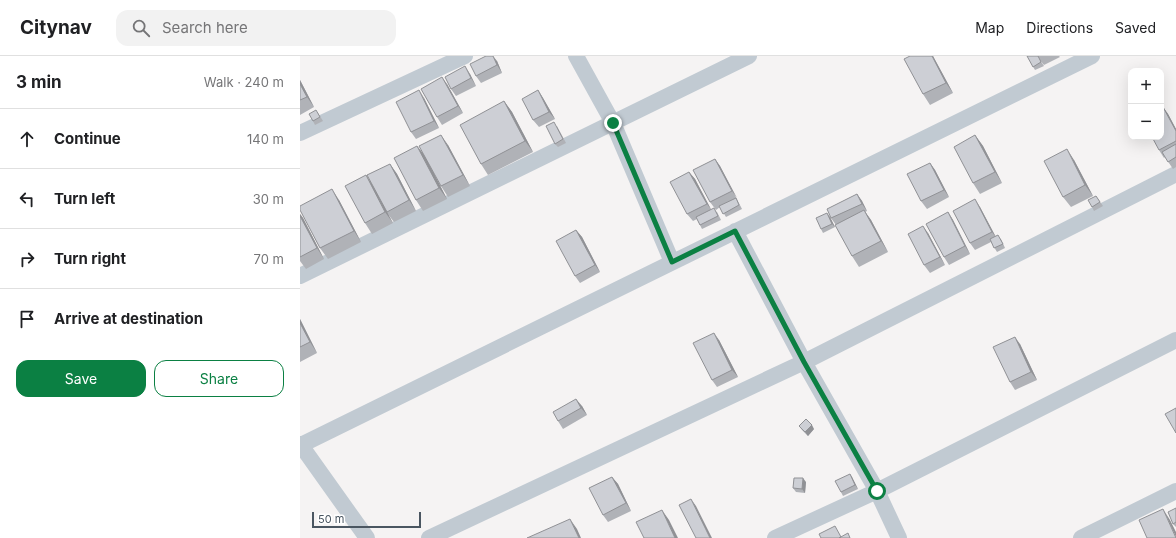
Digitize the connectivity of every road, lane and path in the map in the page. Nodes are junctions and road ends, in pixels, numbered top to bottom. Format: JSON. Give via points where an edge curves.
{"nodes":[{"id":1,"x":466,"y":56,"type":"edge"},
{"id":2,"x":576,"y":56,"type":"edge"},
{"id":3,"x":749,"y":56,"type":"edge"},
{"id":4,"x":1092,"y":56,"type":"edge"},
{"id":5,"x":1074,"y":60,"type":"edge"},
{"id":6,"x":613,"y":123,"type":"junction"},
{"id":7,"x":300,"y":133,"type":"edge"},
{"id":8,"x":1176,"y":174,"type":"edge"},
{"id":9,"x":735,"y":231,"type":"junction"},
{"id":10,"x":672,"y":262,"type":"junction"},
{"id":11,"x":300,"y":276,"type":"edge"},
{"id":12,"x":1176,"y":340,"type":"edge"},
{"id":13,"x":804,"y":362,"type":"junction"},
{"id":14,"x":300,"y":444,"type":"edge"},
{"id":15,"x":877,"y":491,"type":"junction"},
{"id":16,"x":1176,"y":491,"type":"edge"},
{"id":17,"x":366,"y":538,"type":"edge"},
{"id":18,"x":429,"y":538,"type":"edge"},
{"id":19,"x":775,"y":538,"type":"edge"},
{"id":20,"x":899,"y":538,"type":"edge"},
{"id":21,"x":1081,"y":538,"type":"edge"}],
"edges":[{"from":1,"to":7,"type":"street"},
{"from":2,"to":6,"type":"street"},
{"from":3,"to":6,"type":"street"},
{"from":4,"to":5,"type":"street"},
{"from":5,"to":9,"type":"street"},
{"from":6,"to":10,"type":"street"},
{"from":6,"to":11,"type":"street"},
{"from":8,"to":13,"type":"street"},
{"from":9,"to":10,"type":"street"},
{"from":9,"to":13,"type":"street"},
{"from":10,"to":14,"type":"street"},
{"from":12,"to":15,"type":"street"},
{"from":13,"to":15,"type":"street"},
{"from":13,"to":18,"type":"street"},
{"from":14,"to":17,"type":"street"},
{"from":15,"to":19,"type":"street"},
{"from":15,"to":20,"type":"street"},
{"from":16,"to":21,"type":"street"}]}
